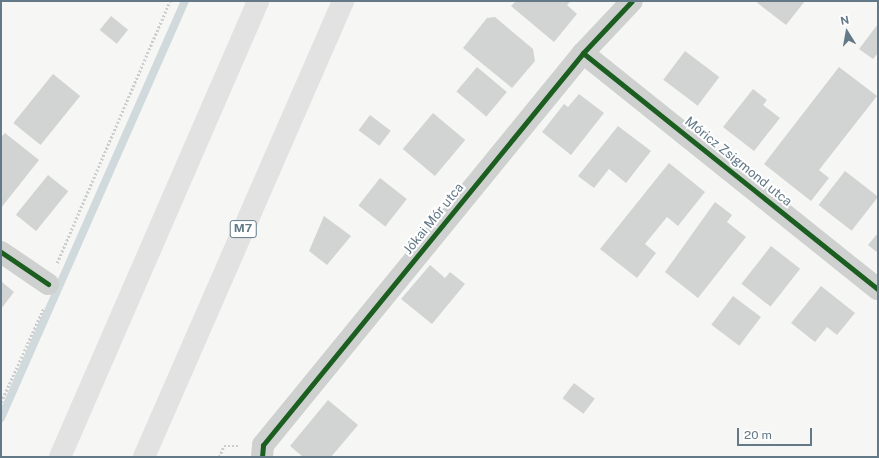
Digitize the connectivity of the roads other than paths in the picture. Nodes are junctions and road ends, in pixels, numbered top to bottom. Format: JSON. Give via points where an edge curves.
{"nodes":[{"id":1,"x":258,"y":1,"type":"edge"},
{"id":2,"x":343,"y":1,"type":"edge"},
{"id":3,"x":632,"y":1,"type":"edge"},
{"id":4,"x":583,"y":53,"type":"junction"},
{"id":5,"x":1,"y":252,"type":"edge"},
{"id":6,"x":48,"y":284,"type":"road end"},
{"id":7,"x":878,"y":289,"type":"edge"},
{"id":8,"x":60,"y":457,"type":"edge"},
{"id":9,"x":144,"y":457,"type":"edge"},
{"id":10,"x":261,"y":457,"type":"edge"}],
"edges":[{"from":1,"to":8,"type":"highway"},
{"from":2,"to":9,"type":"highway","number":"M7"},
{"from":3,"to":4,"type":"street","name":"Jókai Mór utca"},
{"from":4,"to":7,"type":"street","name":"Móricz Zsigmond utca"},
{"from":4,"to":10,"type":"street","name":"Jókai Mór utca","via":[[263,445]]},
{"from":5,"to":6,"type":"street"}]}
